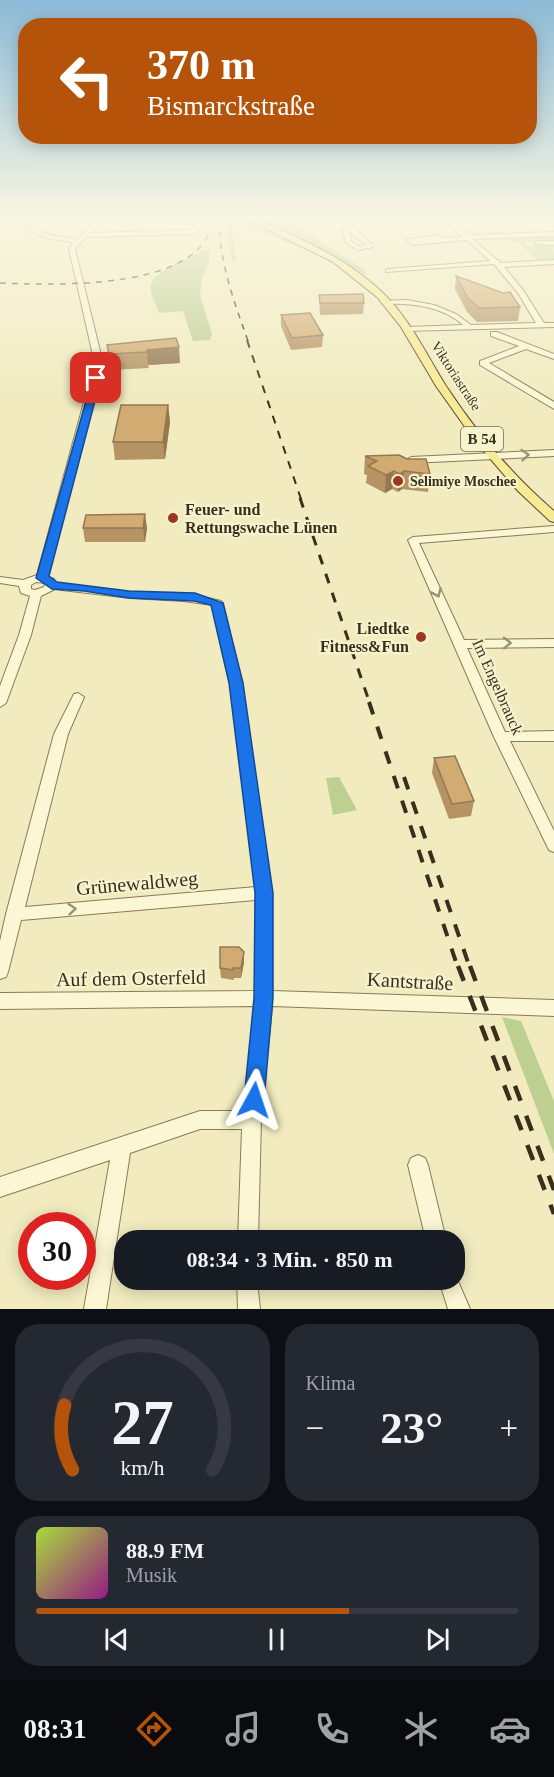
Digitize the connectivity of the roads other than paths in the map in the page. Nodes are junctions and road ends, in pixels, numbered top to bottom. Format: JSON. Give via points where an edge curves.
{"nodes":[{"id":1,"x":79,"y":280,"type":"edge"},
{"id":2,"x":363,"y":280,"type":"edge"},
{"id":3,"x":513,"y":280,"type":"edge"},
{"id":4,"x":387,"y":302,"type":"junction"},
{"id":5,"x":541,"y":325,"type":"junction"},
{"id":6,"x":554,"y":325,"type":"edge"},
{"id":7,"x":468,"y":326,"type":"junction"},
{"id":8,"x":434,"y":328,"type":"junction"},
{"id":9,"x":408,"y":329,"type":"junction"},
{"id":10,"x":495,"y":334,"type":"dead end"},
{"id":11,"x":416,"y":342,"type":"junction"},
{"id":12,"x":526,"y":346,"type":"junction"},
{"id":13,"x":554,"y":357,"type":"edge"},
{"id":14,"x":554,"y":406,"type":"edge"},
{"id":15,"x":554,"y":453,"type":"edge"},
{"id":16,"x":496,"y":458,"type":"junction"},
{"id":17,"x":397,"y":460,"type":"edge"},
{"id":18,"x":554,"y":520,"type":"edge"},
{"id":19,"x":0,"y":580,"type":"edge"},
{"id":20,"x":47,"y":582,"type":"junction"},
{"id":21,"x":25,"y":584,"type":"junction"},
{"id":22,"x":36,"y":594,"type":"junction"},
{"id":23,"x":554,"y":643,"type":"edge"},
{"id":24,"x":460,"y":644,"type":"junction"},
{"id":25,"x":78,"y":697,"type":"dead end"},
{"id":26,"x":0,"y":703,"type":"edge"},
{"id":27,"x":554,"y":736,"type":"edge"},
{"id":28,"x":501,"y":737,"type":"junction"},
{"id":29,"x":554,"y":846,"type":"edge"},
{"id":30,"x":264,"y":893,"type":"junction"},
{"id":31,"x":14,"y":914,"type":"junction"},
{"id":32,"x":0,"y":972,"type":"edge"},
{"id":33,"x":264,"y":998,"type":"junction"},
{"id":34,"x":0,"y":1001,"type":"edge"},
{"id":35,"x":554,"y":1008,"type":"edge"},
{"id":36,"x":252,"y":1120,"type":"junction"},
{"id":37,"x":122,"y":1146,"type":"junction"},
{"id":38,"x":418,"y":1165,"type":"dead end"},
{"id":39,"x":0,"y":1187,"type":"edge"},
{"id":40,"x":248,"y":1230,"type":"edge"},
{"id":41,"x":434,"y":1230,"type":"edge"},
{"id":42,"x":248,"y":1290,"type":"edge"},
{"id":43,"x":452,"y":1290,"type":"edge"},
{"id":44,"x":94,"y":1309,"type":"edge"},
{"id":45,"x":249,"y":1309,"type":"edge"},
{"id":46,"x":459,"y":1309,"type":"edge"}],
"edges":[{"from":1,"to":20,"type":"street","via":[[98,369]]},
{"from":2,"to":4,"type":"main road","number":"B 54"},
{"from":3,"to":5,"type":"street"},
{"from":4,"to":7,"type":"street","via":[[414,302]]},
{"from":4,"to":9,"type":"main road","number":"B 54"},
{"from":5,"to":6,"type":"street"},
{"from":5,"to":7,"type":"street"},
{"from":7,"to":8,"type":"street"},
{"from":8,"to":9,"type":"street"},
{"from":8,"to":11,"type":"street"},
{"from":9,"to":11,"type":"main road","name":"Viktoriastraße","number":"B 54"},
{"from":10,"to":12,"type":"street"},
{"from":11,"to":16,"type":"main road","name":"Viktoriastraße","number":"B 54","via":[[448,396]]},
{"from":12,"to":13,"type":"street"},
{"from":12,"to":14,"type":"street","via":[[483,363]]},
{"from":16,"to":15,"type":"street","one_way":true},
{"from":16,"to":17,"type":"street"},
{"from":16,"to":18,"type":"main road","name":"Viktoriastraße","number":"B 54"},
{"from":18,"to":24,"type":"street","name":"Im Engelbrauck","one_way":true,"via":[[413,540]]},
{"from":19,"to":21,"type":"street"},
{"from":20,"to":21,"type":"street"},
{"from":20,"to":22,"type":"street","via":[[46,592]]},
{"from":20,"to":30,"type":"street","via":[[129,595],[195,597],[217,603],[236,683]]},
{"from":21,"to":22,"type":"street","via":[[25,591]]},
{"from":22,"to":26,"type":"street"},
{"from":24,"to":23,"type":"street","one_way":true},
{"from":24,"to":28,"type":"street","name":"Im Engelbrauck"},
{"from":25,"to":31,"type":"street","via":[[61,734]]},
{"from":27,"to":28,"type":"street"},
{"from":28,"to":29,"type":"street","name":"Im Engelbrauck"},
{"from":31,"to":30,"type":"street","name":"Grünewaldweg","one_way":true},
{"from":30,"to":33,"type":"street"},
{"from":31,"to":32,"type":"street"},
{"from":33,"to":34,"type":"street","name":"Auf dem Osterfeld"},
{"from":33,"to":35,"type":"street","name":"Kantstraße"},
{"from":33,"to":36,"type":"street"},
{"from":36,"to":37,"type":"street","via":[[200,1120]]},
{"from":36,"to":40,"type":"street"},
{"from":37,"to":39,"type":"street"},
{"from":37,"to":44,"type":"street"},
{"from":38,"to":41,"type":"street"},
{"from":42,"to":45,"type":"street"},
{"from":43,"to":46,"type":"street"}]}
